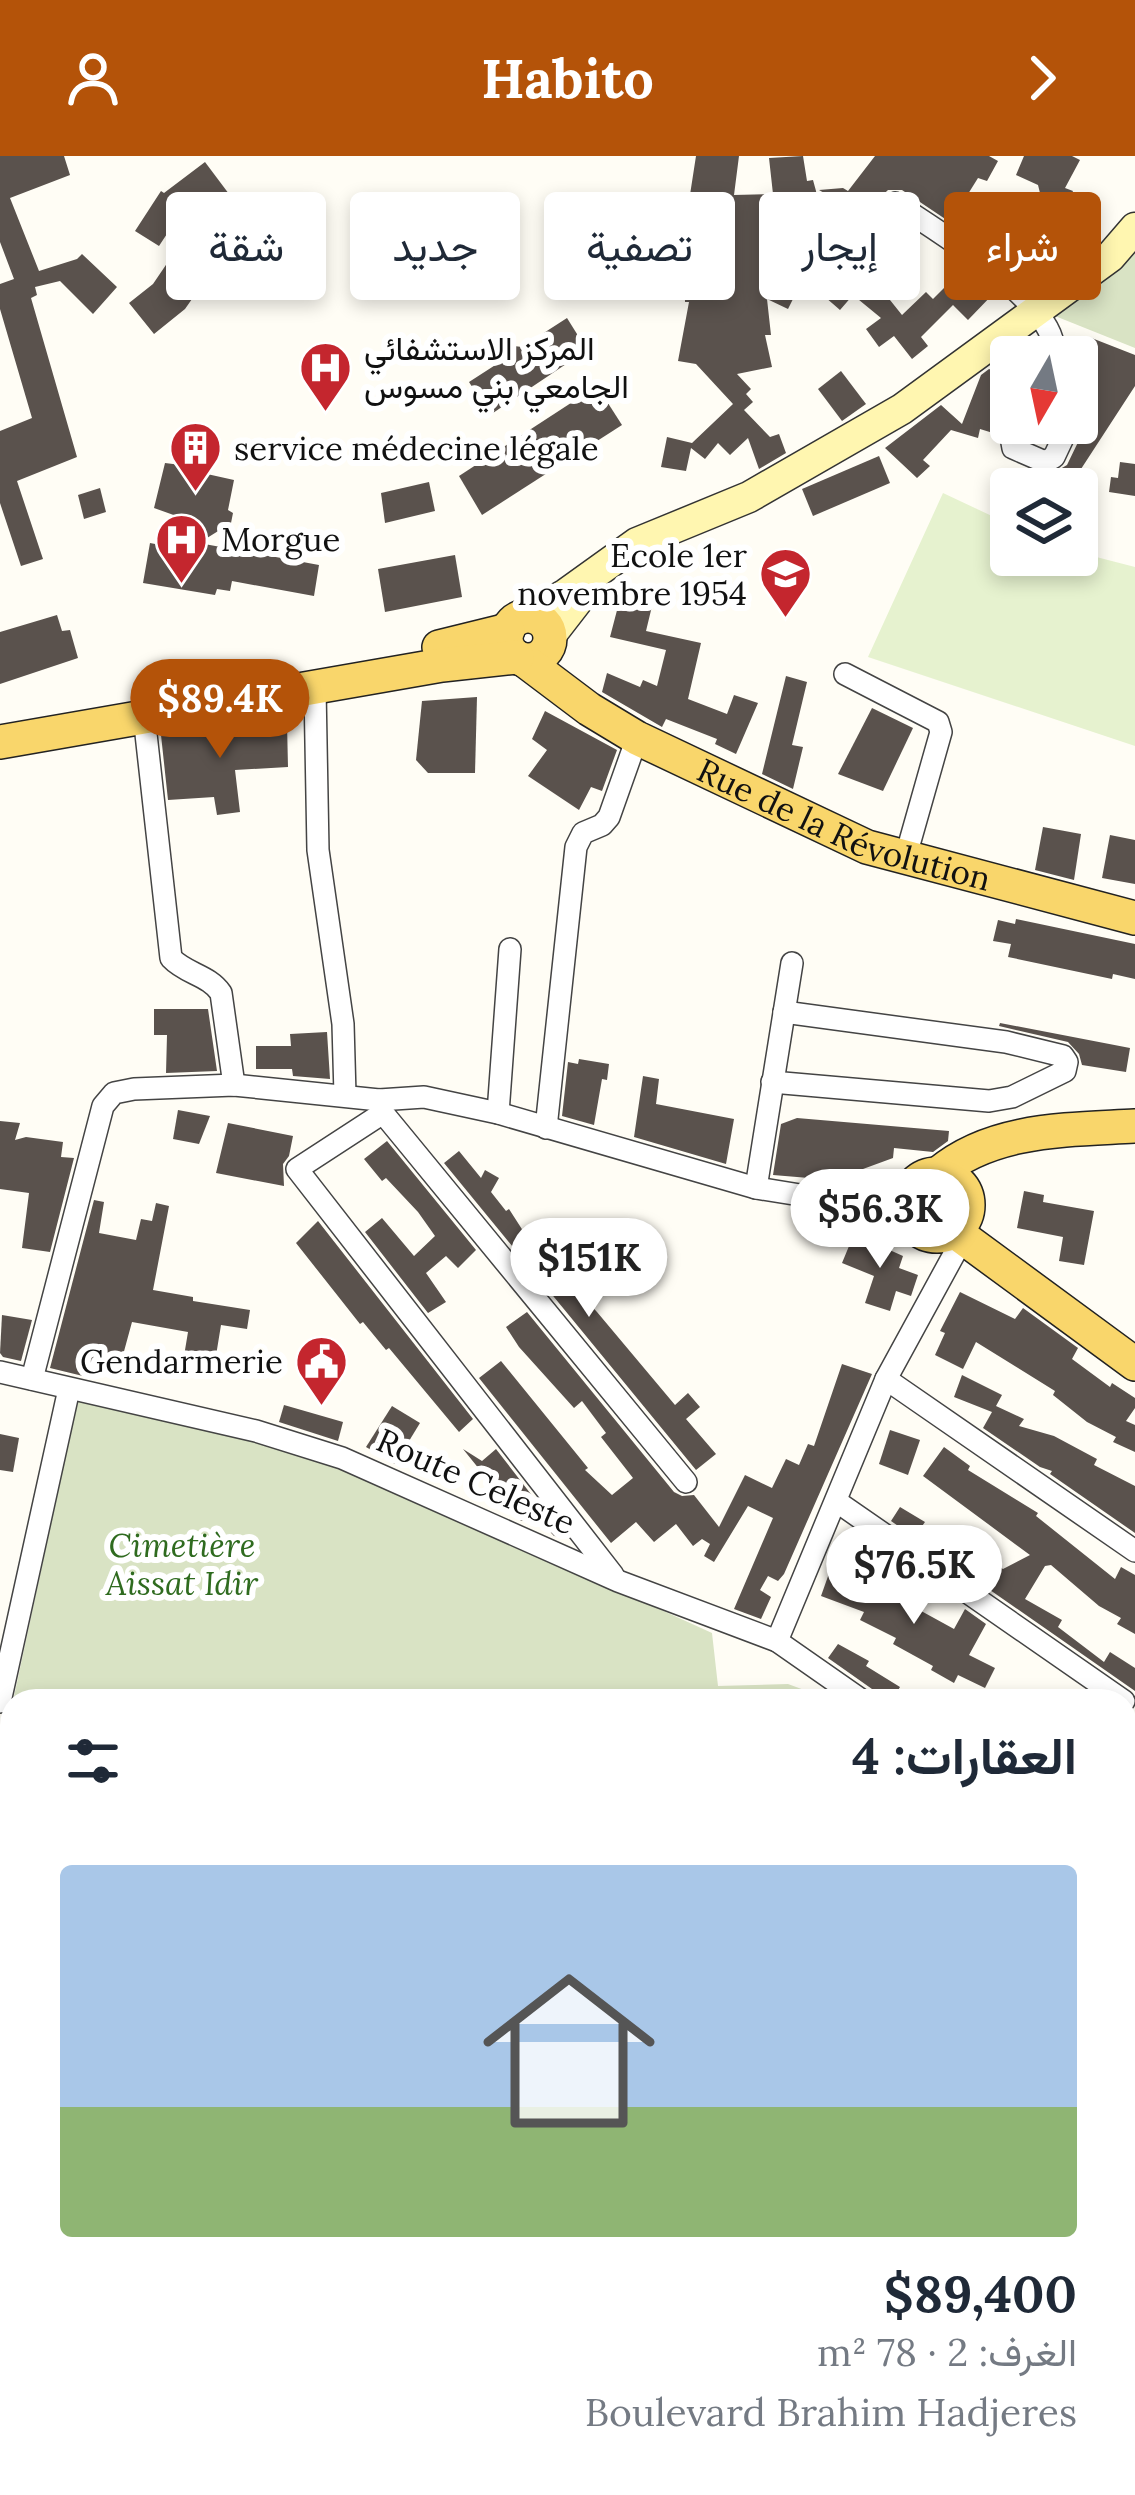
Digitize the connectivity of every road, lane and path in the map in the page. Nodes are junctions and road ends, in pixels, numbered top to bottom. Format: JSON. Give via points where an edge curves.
{"nodes":[{"id":1,"x":920,"y":220,"type":"edge"},
{"id":2,"x":1135,"y":228,"type":"edge"},
{"id":3,"x":1038,"y":313,"type":"junction"},
{"id":4,"x":1050,"y":336,"type":"edge"},
{"id":5,"x":1012,"y":444,"type":"edge"},
{"id":6,"x":1060,"y":444,"type":"edge"},
{"id":7,"x":529,"y":642,"type":"junction"},
{"id":8,"x":845,"y":674,"type":"dead end"},
{"id":9,"x":315,"y":689,"type":"junction"},
{"id":10,"x":144,"y":716,"type":"junction"},
{"id":11,"x":0,"y":723,"type":"edge"},
{"id":12,"x":638,"y":737,"type":"junction"},
{"id":13,"x":0,"y":742,"type":"edge"},
{"id":14,"x":905,"y":860,"type":"junction"},
{"id":15,"x":1135,"y":918,"type":"edge"},
{"id":16,"x":510,"y":949,"type":"dead end"},
{"id":17,"x":792,"y":963,"type":"dead end"},
{"id":18,"x":784,"y":1012,"type":"junction"},
{"id":19,"x":772,"y":1082,"type":"junction"},
{"id":20,"x":234,"y":1084,"type":"junction"},
{"id":21,"x":345,"y":1095,"type":"junction"},
{"id":22,"x":381,"y":1106,"type":"junction"},
{"id":23,"x":498,"y":1113,"type":"junction"},
{"id":24,"x":1135,"y":1126,"type":"edge"},
{"id":25,"x":546,"y":1128,"type":"junction"},
{"id":26,"x":1008,"y":1139,"type":"junction"},
{"id":27,"x":755,"y":1188,"type":"junction"},
{"id":28,"x":920,"y":1195,"type":"junction"},
{"id":29,"x":968,"y":1197,"type":"junction"},
{"id":30,"x":831,"y":1200,"type":"junction"},
{"id":31,"x":958,"y":1235,"type":"junction"},
{"id":32,"x":1135,"y":1364,"type":"edge"},
{"id":33,"x":0,"y":1372,"type":"edge"},
{"id":34,"x":32,"y":1379,"type":"junction"},
{"id":35,"x":886,"y":1379,"type":"junction"},
{"id":36,"x":69,"y":1389,"type":"junction"},
{"id":37,"x":686,"y":1482,"type":"dead end"},
{"id":38,"x":836,"y":1501,"type":"junction"},
{"id":39,"x":1135,"y":1551,"type":"edge"},
{"id":40,"x":618,"y":1581,"type":"junction"},
{"id":41,"x":777,"y":1641,"type":"junction"},
{"id":42,"x":3,"y":1689,"type":"edge"},
{"id":43,"x":846,"y":1689,"type":"edge"},
{"id":44,"x":1107,"y":1689,"type":"edge"}],
"edges":[{"from":1,"to":3,"type":"street"},
{"from":2,"to":3,"type":"main road"},
{"from":3,"to":4,"type":"street"},
{"from":3,"to":7,"type":"main road","via":[[842,446],[749,497],[637,543]]},
{"from":5,"to":6,"type":"street","via":[[1045,462]]},
{"from":7,"to":9,"type":"main road"},
{"from":7,"to":11,"type":"main road","via":[[432,648]]},
{"from":7,"to":12,"type":"main road","name":"Rue de la Révolution","via":[[571,696]]},
{"from":8,"to":14,"type":"street","via":[[938,722]]},
{"from":9,"to":10,"type":"main road"},
{"from":9,"to":21,"type":"street","via":[[318,850]]},
{"from":10,"to":13,"type":"main road"},
{"from":10,"to":20,"type":"street","via":[[171,958],[221,993]]},
{"from":12,"to":14,"type":"main road","name":"Rue de la Révolution"},
{"from":12,"to":25,"type":"street","via":[[609,817],[576,847]]},
{"from":14,"to":15,"type":"main road","name":"Rue de la Révolution"},
{"from":16,"to":23,"type":"street"},
{"from":17,"to":18,"type":"street"},
{"from":18,"to":19,"type":"street"},
{"from":18,"to":19,"type":"street","via":[[1006,1042],[1067,1061],[1065,1071],[989,1102]]},
{"from":19,"to":27,"type":"street"},
{"from":20,"to":21,"type":"street"},
{"from":20,"to":34,"type":"street","via":[[134,1088],[103,1106]]},
{"from":21,"to":22,"type":"street"},
{"from":22,"to":23,"type":"street","via":[[424,1097]]},
{"from":22,"to":37,"type":"street"},
{"from":22,"to":40,"type":"street","via":[[297,1168]]},
{"from":23,"to":25,"type":"street"},
{"from":24,"to":26,"type":"main road"},
{"from":25,"to":27,"type":"street"},
{"from":26,"to":28,"type":"main road","via":[[963,1154]]},
{"from":26,"to":29,"type":"main road"},
{"from":27,"to":30,"type":"street"},
{"from":28,"to":29,"type":"main road","via":[[952,1177]]},
{"from":28,"to":30,"type":"street"},
{"from":28,"to":30,"type":"street"},
{"from":28,"to":31,"type":"main road","via":[[928,1234]]},
{"from":29,"to":31,"type":"main road"},
{"from":31,"to":32,"type":"main road"},
{"from":31,"to":35,"type":"street"},
{"from":33,"to":34,"type":"street","name":"Route Celeste"},
{"from":34,"to":36,"type":"street","name":"Route Celeste"},
{"from":35,"to":38,"type":"street"},
{"from":35,"to":39,"type":"street"},
{"from":36,"to":40,"type":"street","name":"Route Celeste","via":[[342,1458]]},
{"from":36,"to":42,"type":"street"},
{"from":38,"to":41,"type":"street"},
{"from":38,"to":44,"type":"street"},
{"from":40,"to":41,"type":"street","name":"Route Celeste"},
{"from":41,"to":43,"type":"street","name":"Route Celeste"}]}
